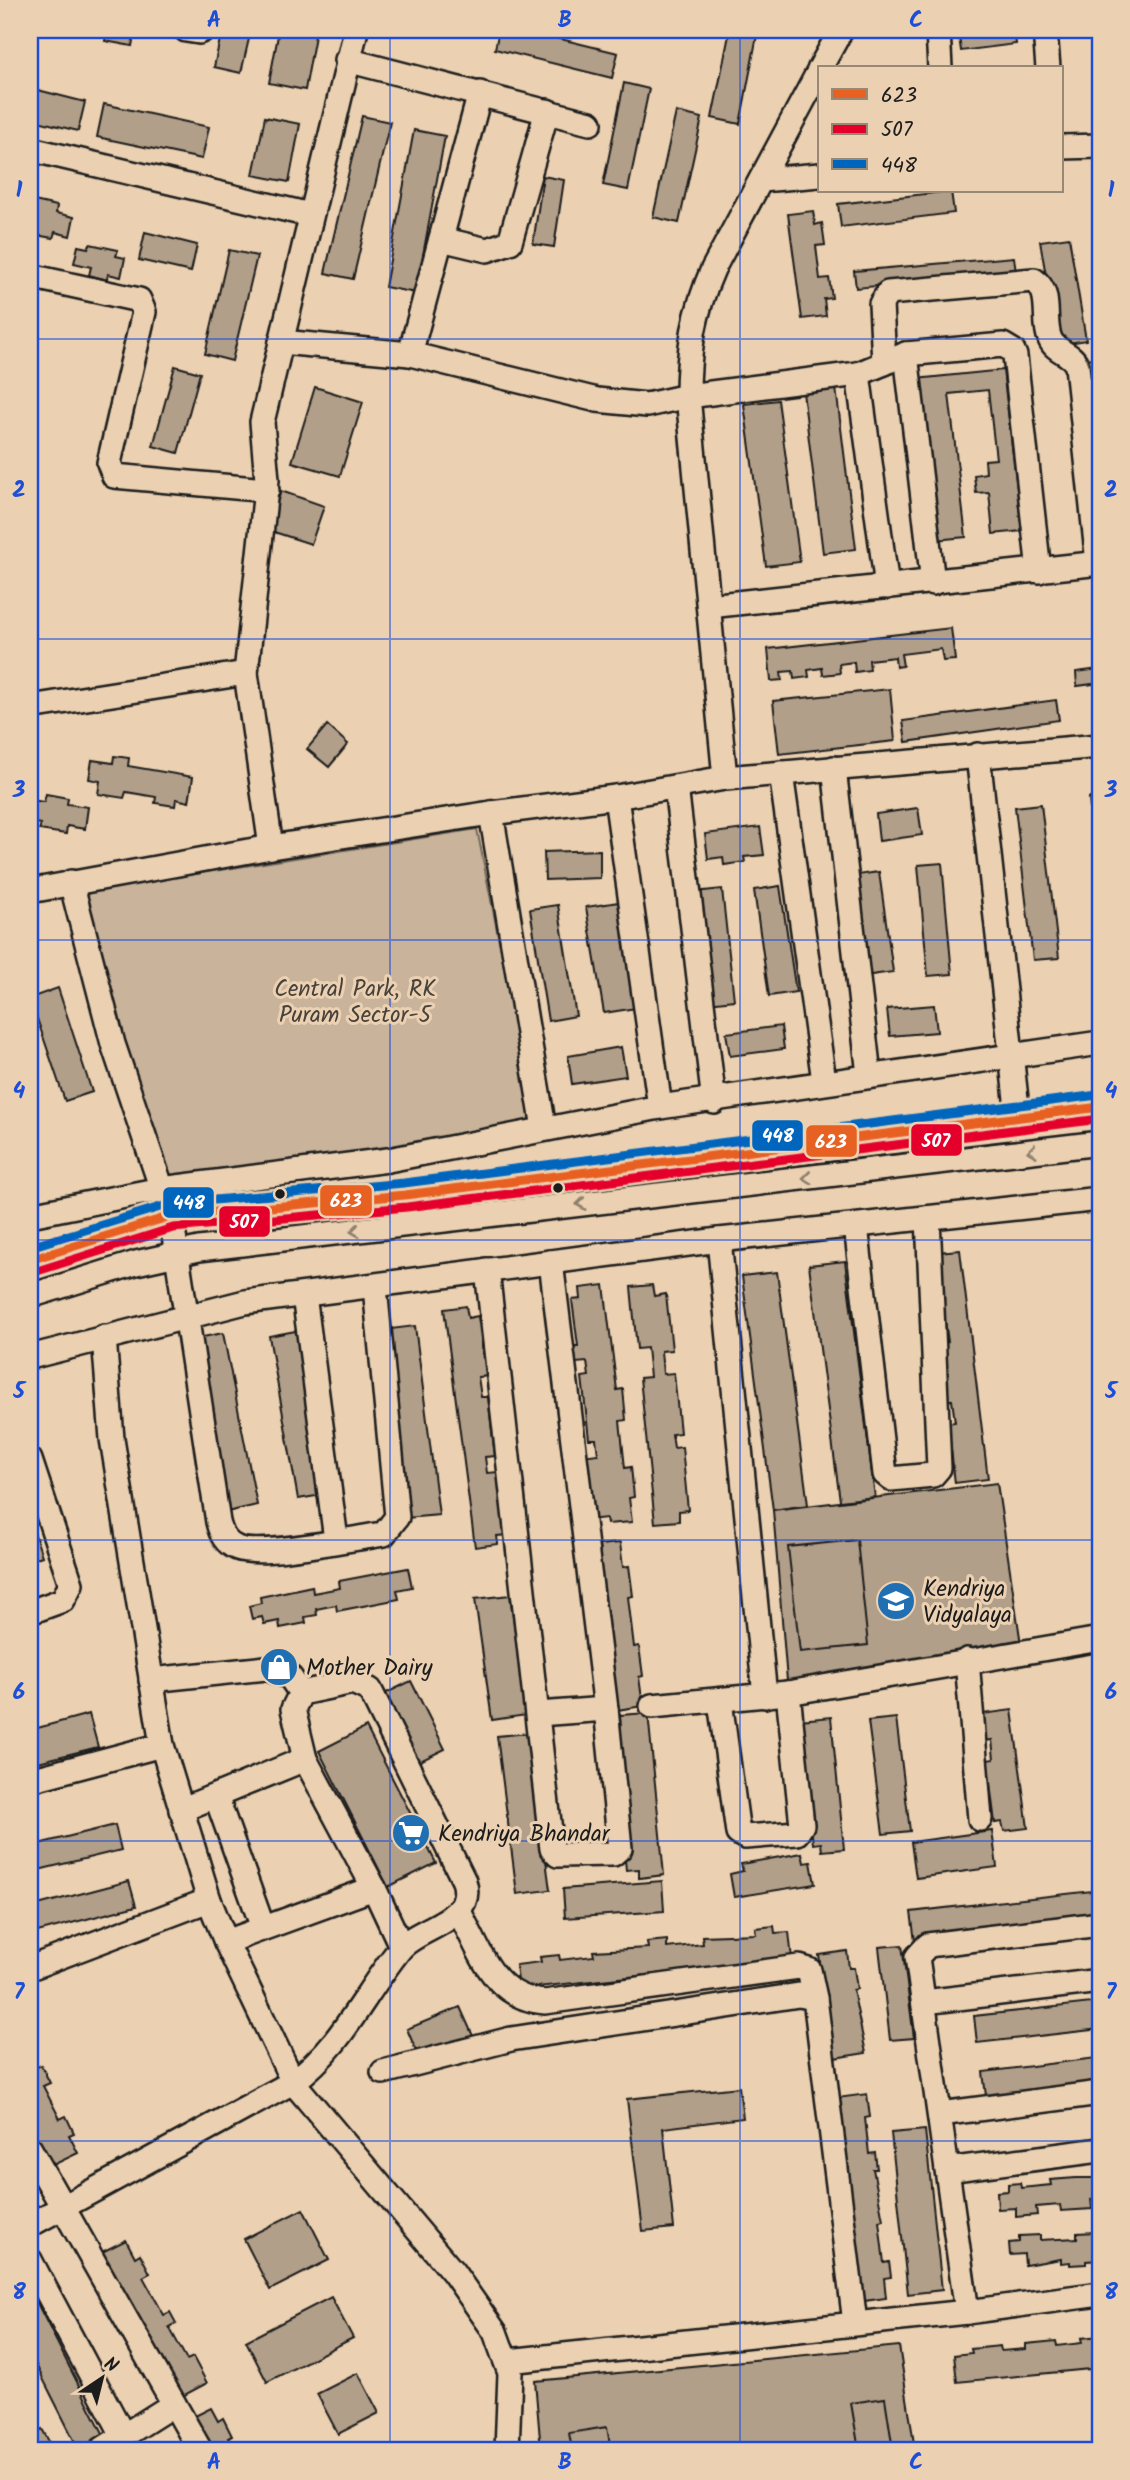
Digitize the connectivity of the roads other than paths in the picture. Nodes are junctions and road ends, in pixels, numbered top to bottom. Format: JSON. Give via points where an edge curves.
{"nodes":[{"id":1,"x":186,"y":30,"type":"edge"},
{"id":2,"x":203,"y":30,"type":"edge"},
{"id":3,"x":356,"y":30,"type":"edge"},
{"id":4,"x":841,"y":30,"type":"edge"},
{"id":5,"x":938,"y":30,"type":"edge"},
{"id":6,"x":1045,"y":30,"type":"edge"},
{"id":7,"x":347,"y":60,"type":"junction"},
{"id":8,"x":821,"y":66,"type":"edge"},
{"id":9,"x":940,"y":66,"type":"edge"},
{"id":10,"x":1048,"y":66,"type":"edge"},
{"id":11,"x":818,"y":72,"type":"edge"},
{"id":12,"x":480,"y":93,"type":"junction"},
{"id":13,"x":547,"y":111,"type":"junction"},
{"id":14,"x":590,"y":123,"type":"dead end"},
{"id":15,"x":1100,"y":146,"type":"edge"},
{"id":16,"x":1064,"y":147,"type":"edge"},
{"id":17,"x":30,"y":149,"type":"edge"},
{"id":18,"x":818,"y":175,"type":"edge"},
{"id":19,"x":761,"y":180,"type":"junction"},
{"id":20,"x":310,"y":215,"type":"junction"},
{"id":21,"x":441,"y":239,"type":"junction"},
{"id":22,"x":30,"y":276,"type":"edge"},
{"id":23,"x":281,"y":342,"type":"junction"},
{"id":24,"x":1009,"y":347,"type":"junction"},
{"id":25,"x":1056,"y":348,"type":"junction"},
{"id":26,"x":410,"y":354,"type":"junction"},
{"id":27,"x":906,"y":354,"type":"junction"},
{"id":28,"x":884,"y":363,"type":"junction"},
{"id":29,"x":858,"y":374,"type":"junction"},
{"id":30,"x":688,"y":396,"type":"junction"},
{"id":31,"x":267,"y":490,"type":"junction"},
{"id":32,"x":1099,"y":563,"type":"edge"},
{"id":33,"x":1039,"y":571,"type":"junction"},
{"id":34,"x":933,"y":583,"type":"junction"},
{"id":35,"x":887,"y":587,"type":"junction"},
{"id":36,"x":709,"y":606,"type":"junction"},
{"id":37,"x":246,"y":673,"type":"junction"},
{"id":38,"x":30,"y":707,"type":"edge"},
{"id":39,"x":1100,"y":746,"type":"edge"},
{"id":40,"x":978,"y":755,"type":"junction"},
{"id":41,"x":834,"y":768,"type":"junction"},
{"id":42,"x":781,"y":773,"type":"junction"},
{"id":43,"x":725,"y":778,"type":"junction"},
{"id":44,"x":676,"y":787,"type":"junction"},
{"id":45,"x":616,"y":797,"type":"junction"},
{"id":46,"x":491,"y":813,"type":"junction"},
{"id":47,"x":271,"y":847,"type":"junction"},
{"id":48,"x":71,"y":882,"type":"junction"},
{"id":49,"x":30,"y":891,"type":"edge"},
{"id":50,"x":1100,"y":1043,"type":"edge"},
{"id":51,"x":1012,"y":1057,"type":"junction"},
{"id":52,"x":869,"y":1075,"type":"junction"},
{"id":53,"x":824,"y":1081,"type":"junction"},
{"id":54,"x":714,"y":1102,"type":"junction"},
{"id":55,"x":660,"y":1107,"type":"junction"},
{"id":56,"x":1100,"y":1107,"type":"edge"},
{"id":57,"x":1018,"y":1117,"type":"junction"},
{"id":58,"x":544,"y":1128,"type":"junction"},
{"id":59,"x":1100,"y":1143,"type":"edge"},
{"id":60,"x":161,"y":1189,"type":"junction"},
{"id":61,"x":1100,"y":1199,"type":"edge"},
{"id":62,"x":31,"y":1212,"type":"edge"},
{"id":63,"x":171,"y":1216,"type":"junction"},
{"id":64,"x":928,"y":1218,"type":"junction"},
{"id":65,"x":856,"y":1226,"type":"junction"},
{"id":66,"x":719,"y":1240,"type":"junction"},
{"id":67,"x":177,"y":1254,"type":"junction"},
{"id":68,"x":30,"y":1260,"type":"edge"},
{"id":69,"x":551,"y":1262,"type":"junction"},
{"id":70,"x":487,"y":1270,"type":"junction"},
{"id":71,"x":375,"y":1287,"type":"junction"},
{"id":72,"x":304,"y":1295,"type":"junction"},
{"id":73,"x":30,"y":1296,"type":"edge"},
{"id":74,"x":184,"y":1316,"type":"junction"},
{"id":75,"x":104,"y":1337,"type":"junction"},
{"id":76,"x":30,"y":1357,"type":"edge"},
{"id":77,"x":30,"y":1460,"type":"edge"},
{"id":78,"x":336,"y":1540,"type":"junction"},
{"id":79,"x":30,"y":1612,"type":"edge"},
{"id":80,"x":1100,"y":1639,"type":"edge"},
{"id":81,"x":967,"y":1660,"type":"junction"},
{"id":82,"x":151,"y":1680,"type":"junction"},
{"id":83,"x":301,"y":1693,"type":"junction"},
{"id":84,"x":788,"y":1693,"type":"junction"},
{"id":85,"x":765,"y":1696,"type":"junction"},
{"id":86,"x":720,"y":1701,"type":"junction"},
{"id":87,"x":652,"y":1706,"type":"dead end"},
{"id":88,"x":606,"y":1709,"type":"junction"},
{"id":89,"x":538,"y":1714,"type":"junction"},
{"id":90,"x":162,"y":1745,"type":"junction"},
{"id":91,"x":305,"y":1759,"type":"junction"},
{"id":92,"x":30,"y":1780,"type":"edge"},
{"id":93,"x":216,"y":1796,"type":"junction"},
{"id":94,"x":181,"y":1810,"type":"junction"},
{"id":95,"x":980,"y":1819,"type":"dead end"},
{"id":96,"x":374,"y":1888,"type":"junction"},
{"id":97,"x":209,"y":1900,"type":"junction"},
{"id":98,"x":458,"y":1910,"type":"junction"},
{"id":99,"x":1100,"y":1924,"type":"edge"},
{"id":100,"x":263,"y":1928,"type":"junction"},
{"id":101,"x":226,"y":1942,"type":"junction"},
{"id":102,"x":401,"y":1946,"type":"junction"},
{"id":103,"x":30,"y":1968,"type":"edge"},
{"id":104,"x":1100,"y":1981,"type":"edge"},
{"id":105,"x":815,"y":1998,"type":"junction"},
{"id":106,"x":924,"y":2003,"type":"junction"},
{"id":107,"x":383,"y":2072,"type":"dead end"},
{"id":108,"x":293,"y":2082,"type":"junction"},
{"id":109,"x":1100,"y":2093,"type":"edge"},
{"id":110,"x":940,"y":2114,"type":"junction"},
{"id":111,"x":30,"y":2149,"type":"edge"},
{"id":112,"x":1100,"y":2150,"type":"edge"},
{"id":113,"x":947,"y":2170,"type":"junction"},
{"id":114,"x":64,"y":2206,"type":"junction"},
{"id":115,"x":30,"y":2225,"type":"edge"},
{"id":116,"x":30,"y":2260,"type":"edge"},
{"id":117,"x":1100,"y":2294,"type":"edge"},
{"id":118,"x":967,"y":2312,"type":"junction"},
{"id":119,"x":855,"y":2323,"type":"junction"},
{"id":120,"x":508,"y":2361,"type":"junction"},
{"id":121,"x":174,"y":2404,"type":"junction"},
{"id":122,"x":124,"y":2437,"type":"junction"},
{"id":123,"x":101,"y":2450,"type":"edge"},
{"id":124,"x":200,"y":2450,"type":"edge"},
{"id":125,"x":507,"y":2450,"type":"edge"}],
"edges":[{"from":1,"to":2,"type":"street"},
{"from":3,"to":7,"type":"street"},
{"from":4,"to":8,"type":"street"},
{"from":5,"to":9,"type":"street"},
{"from":6,"to":10,"type":"street"},
{"from":7,"to":12,"type":"street"},
{"from":7,"to":20,"type":"street"},
{"from":11,"to":19,"type":"street"},
{"from":12,"to":13,"type":"street"},
{"from":12,"to":21,"type":"street"},
{"from":13,"to":14,"type":"street"},
{"from":13,"to":21,"type":"street","via":[[510,242],[487,250]]},
{"from":15,"to":16,"type":"street"},
{"from":17,"to":20,"type":"street"},
{"from":18,"to":19,"type":"street"},
{"from":19,"to":30,"type":"street","via":[[699,302],[688,353]]},
{"from":20,"to":23,"type":"street"},
{"from":21,"to":26,"type":"street"},
{"from":22,"to":31,"type":"street","via":[[143,304],[109,463],[114,476]]},
{"from":23,"to":26,"type":"street"},
{"from":23,"to":31,"type":"street","via":[[262,422]]},
{"from":24,"to":25,"type":"street"},
{"from":24,"to":27,"type":"street","via":[[996,344]]},
{"from":24,"to":33,"type":"street","via":[[1015,356]]},
{"from":25,"to":28,"type":"street","via":[[1048,335],[1045,295],[1034,281],[910,290],[888,293],[881,304]]},
{"from":25,"to":32,"type":"street","via":[[1072,357],[1077,366]]},
{"from":26,"to":30,"type":"street","via":[[615,403],[661,404]]},
{"from":27,"to":28,"type":"street"},
{"from":27,"to":34,"type":"street"},
{"from":28,"to":29,"type":"street"},
{"from":29,"to":30,"type":"street"},
{"from":29,"to":35,"type":"street"},
{"from":30,"to":36,"type":"street"},
{"from":31,"to":37,"type":"street"},
{"from":32,"to":33,"type":"street"},
{"from":33,"to":34,"type":"street"},
{"from":34,"to":35,"type":"street"},
{"from":35,"to":36,"type":"street"},
{"from":36,"to":43,"type":"street"},
{"from":37,"to":38,"type":"street"},
{"from":37,"to":47,"type":"street"},
{"from":39,"to":40,"type":"street"},
{"from":40,"to":41,"type":"street"},
{"from":40,"to":51,"type":"street"},
{"from":41,"to":42,"type":"street"},
{"from":41,"to":52,"type":"street"},
{"from":42,"to":43,"type":"street"},
{"from":42,"to":53,"type":"street"},
{"from":43,"to":44,"type":"street"},
{"from":44,"to":45,"type":"street"},
{"from":44,"to":54,"type":"street"},
{"from":45,"to":46,"type":"street"},
{"from":45,"to":55,"type":"street"},
{"from":46,"to":47,"type":"street"},
{"from":46,"to":58,"type":"street"},
{"from":47,"to":48,"type":"street"},
{"from":48,"to":49,"type":"street"},
{"from":48,"to":60,"type":"street","via":[[113,1044]]},
{"from":50,"to":51,"type":"street"},
{"from":51,"to":52,"type":"street"},
{"from":51,"to":57,"type":"street"},
{"from":52,"to":53,"type":"street"},
{"from":53,"to":54,"type":"street"},
{"from":54,"to":55,"type":"street"},
{"from":55,"to":58,"type":"street"},
{"from":56,"to":57,"type":"street"},
{"from":57,"to":63,"type":"street","via":[[405,1195]]},
{"from":58,"to":60,"type":"street","via":[[388,1160]]},
{"from":59,"to":67,"type":"street","one_way":true},
{"from":60,"to":62,"type":"street"},
{"from":60,"to":63,"type":"street"},
{"from":61,"to":64,"type":"street"},
{"from":63,"to":67,"type":"street"},
{"from":63,"to":68,"type":"street"},
{"from":64,"to":65,"type":"street"},
{"from":64,"to":65,"type":"street","via":[[939,1468],[933,1475],[891,1479],[885,1474]]},
{"from":65,"to":66,"type":"street"},
{"from":66,"to":69,"type":"street"},
{"from":66,"to":85,"type":"street"},
{"from":67,"to":73,"type":"street"},
{"from":67,"to":74,"type":"street"},
{"from":69,"to":70,"type":"street"},
{"from":69,"to":88,"type":"street"},
{"from":70,"to":71,"type":"street"},
{"from":70,"to":89,"type":"street"},
{"from":71,"to":72,"type":"street"},
{"from":71,"to":78,"type":"street","via":[[397,1517],[384,1534]]},
{"from":72,"to":74,"type":"street"},
{"from":72,"to":78,"type":"street"},
{"from":74,"to":75,"type":"street"},
{"from":74,"to":78,"type":"street","via":[[218,1522],[225,1540],[242,1550]]},
{"from":75,"to":76,"type":"street"},
{"from":75,"to":82,"type":"street","via":[[111,1439]]},
{"from":77,"to":79,"type":"street","via":[[71,1584],[63,1600]]},
{"from":80,"to":81,"type":"street"},
{"from":81,"to":84,"type":"street"},
{"from":81,"to":95,"type":"street"},
{"from":82,"to":83,"type":"street","via":[[266,1668],[290,1677]]},
{"from":82,"to":90,"type":"street"},
{"from":83,"to":91,"type":"street","via":[[292,1705]]},
{"from":83,"to":98,"type":"street","via":[[353,1682],[370,1690],[464,1881],[465,1896]]},
{"from":84,"to":85,"type":"street"},
{"from":84,"to":86,"type":"street","via":[[802,1825],[797,1833],[745,1838],[738,1833]]},
{"from":85,"to":86,"type":"street"},
{"from":86,"to":87,"type":"street"},
{"from":88,"to":89,"type":"street"},
{"from":88,"to":89,"type":"street","via":[[620,1848],[613,1854],[554,1852]]},
{"from":90,"to":92,"type":"street"},
{"from":90,"to":94,"type":"street"},
{"from":91,"to":93,"type":"street"},
{"from":91,"to":96,"type":"street"},
{"from":93,"to":94,"type":"street"},
{"from":93,"to":100,"type":"street"},
{"from":94,"to":97,"type":"street"},
{"from":96,"to":100,"type":"street"},
{"from":96,"to":102,"type":"street"},
{"from":97,"to":101,"type":"street"},
{"from":97,"to":103,"type":"street"},
{"from":98,"to":102,"type":"street"},
{"from":98,"to":105,"type":"street","via":[[495,1980],[526,2000],[545,2002],[799,1967],[809,1969]]},
{"from":99,"to":106,"type":"street","via":[[928,1945],[917,1957]]},
{"from":100,"to":101,"type":"street"},
{"from":101,"to":108,"type":"street"},
{"from":102,"to":108,"type":"street","via":[[325,2055]]},
{"from":104,"to":106,"type":"street"},
{"from":105,"to":107,"type":"street","via":[[799,1995],[511,2039]]},
{"from":105,"to":119,"type":"street"},
{"from":106,"to":110,"type":"street"},
{"from":108,"to":114,"type":"street"},
{"from":108,"to":120,"type":"street","via":[[453,2272],[495,2332]]},
{"from":109,"to":110,"type":"street"},
{"from":110,"to":113,"type":"street"},
{"from":111,"to":114,"type":"street"},
{"from":112,"to":113,"type":"street"},
{"from":113,"to":118,"type":"street"},
{"from":114,"to":115,"type":"street"},
{"from":114,"to":121,"type":"street"},
{"from":116,"to":122,"type":"street"},
{"from":117,"to":118,"type":"street"},
{"from":118,"to":119,"type":"street"},
{"from":119,"to":120,"type":"street"},
{"from":120,"to":125,"type":"street","via":[[512,2386]]},
{"from":121,"to":122,"type":"street"},
{"from":121,"to":124,"type":"street"},
{"from":122,"to":123,"type":"street"}]}
